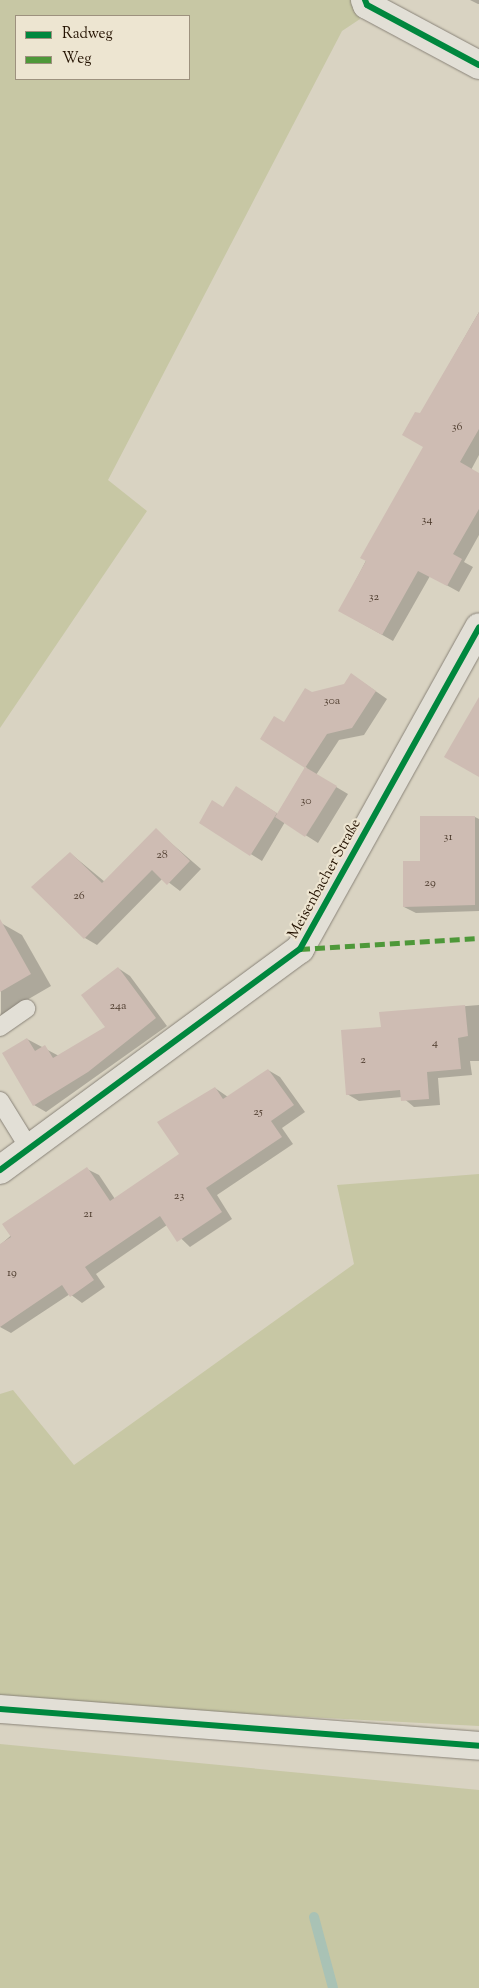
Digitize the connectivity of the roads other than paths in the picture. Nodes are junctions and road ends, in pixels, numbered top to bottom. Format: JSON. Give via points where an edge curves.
{"nodes":[{"id":1,"x":365,"y":0,"type":"edge"},
{"id":2,"x":479,"y":65,"type":"edge"},
{"id":3,"x":479,"y":628,"type":"edge"},
{"id":4,"x":26,"y":1009,"type":"dead end"},
{"id":5,"x":0,"y":1027,"type":"edge"},
{"id":6,"x":0,"y":1101,"type":"edge"},
{"id":7,"x":28,"y":1148,"type":"junction"},
{"id":8,"x":0,"y":1170,"type":"edge"},
{"id":9,"x":0,"y":1709,"type":"edge"},
{"id":10,"x":479,"y":1746,"type":"edge"}],
"edges":[{"from":1,"to":2,"type":"street","via":[[367,5]]},
{"from":3,"to":7,"type":"street","name":"Meisenbacher Straße","via":[[300,949]]},
{"from":4,"to":5,"type":"lane"},
{"from":6,"to":7,"type":"lane"},
{"from":7,"to":8,"type":"street","name":"Meisenbacher Straße"},
{"from":9,"to":10,"type":"street"}]}
